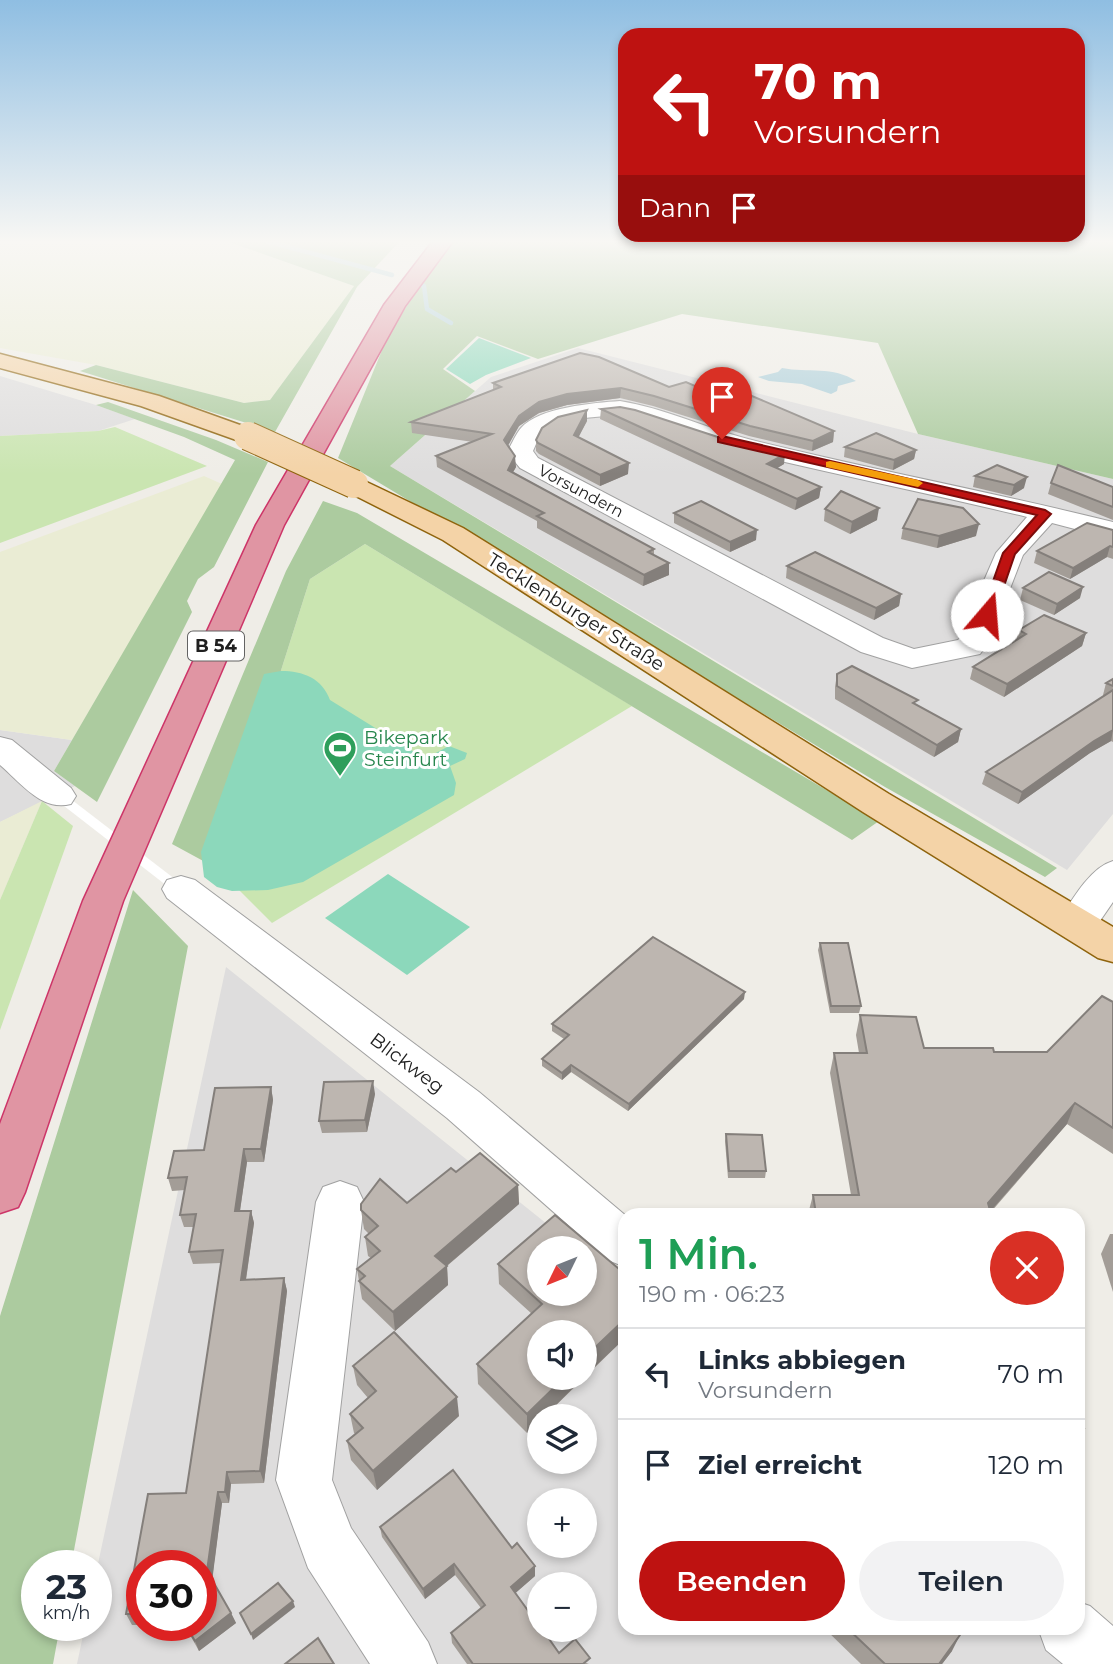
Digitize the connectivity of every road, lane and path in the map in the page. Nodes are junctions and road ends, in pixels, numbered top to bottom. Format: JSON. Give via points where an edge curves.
{"nodes":[{"id":1,"x":369,"y":319,"type":"edge"},
{"id":2,"x":387,"y":319,"type":"edge"},
{"id":3,"x":0,"y":361,"type":"edge"},
{"id":4,"x":1045,"y":514,"type":"junction"},
{"id":5,"x":1113,"y":531,"type":"edge"},
{"id":6,"x":0,"y":747,"type":"edge"},
{"id":7,"x":58,"y":796,"type":"dead end"},
{"id":8,"x":1113,"y":874,"type":"edge"},
{"id":9,"x":181,"y":889,"type":"dead end"},
{"id":10,"x":1077,"y":924,"type":"junction"},
{"id":11,"x":1113,"y":947,"type":"edge"},
{"id":12,"x":0,"y":1114,"type":"edge"},
{"id":13,"x":0,"y":1192,"type":"edge"},
{"id":14,"x":340,"y":1202,"type":"dead end"},
{"id":15,"x":618,"y":1239,"type":"edge"},
{"id":16,"x":406,"y":1664,"type":"edge"}],
"edges":[{"from":1,"to":12,"type":"highway","number":"B 54","via":[[252,523],[80,895]]},
{"from":2,"to":13,"type":"highway","number":"B 54","via":[[270,525],[103,901]]},
{"from":3,"to":10,"type":"main road","name":"Tecklenburger Straße","bridge":true,"via":[[150,401],[248,436],[453,534]]},
{"from":4,"to":4,"type":"street","name":"Vorsundern","via":[[1010,553],[984,630],[969,647],[912,659],[872,645],[529,463],[520,453],[531,430],[550,420],[620,408],[742,445]]},
{"from":4,"to":5,"type":"street","name":"Vorsundern"},
{"from":6,"to":7,"type":"street"},
{"from":8,"to":10,"type":"street"},
{"from":9,"to":15,"type":"street","name":"Blickweg","via":[[463,1105]]},
{"from":10,"to":11,"type":"main road","name":"Tecklenburger Straße"},
{"from":14,"to":16,"type":"street","via":[[304,1480],[329,1547]]}]}
